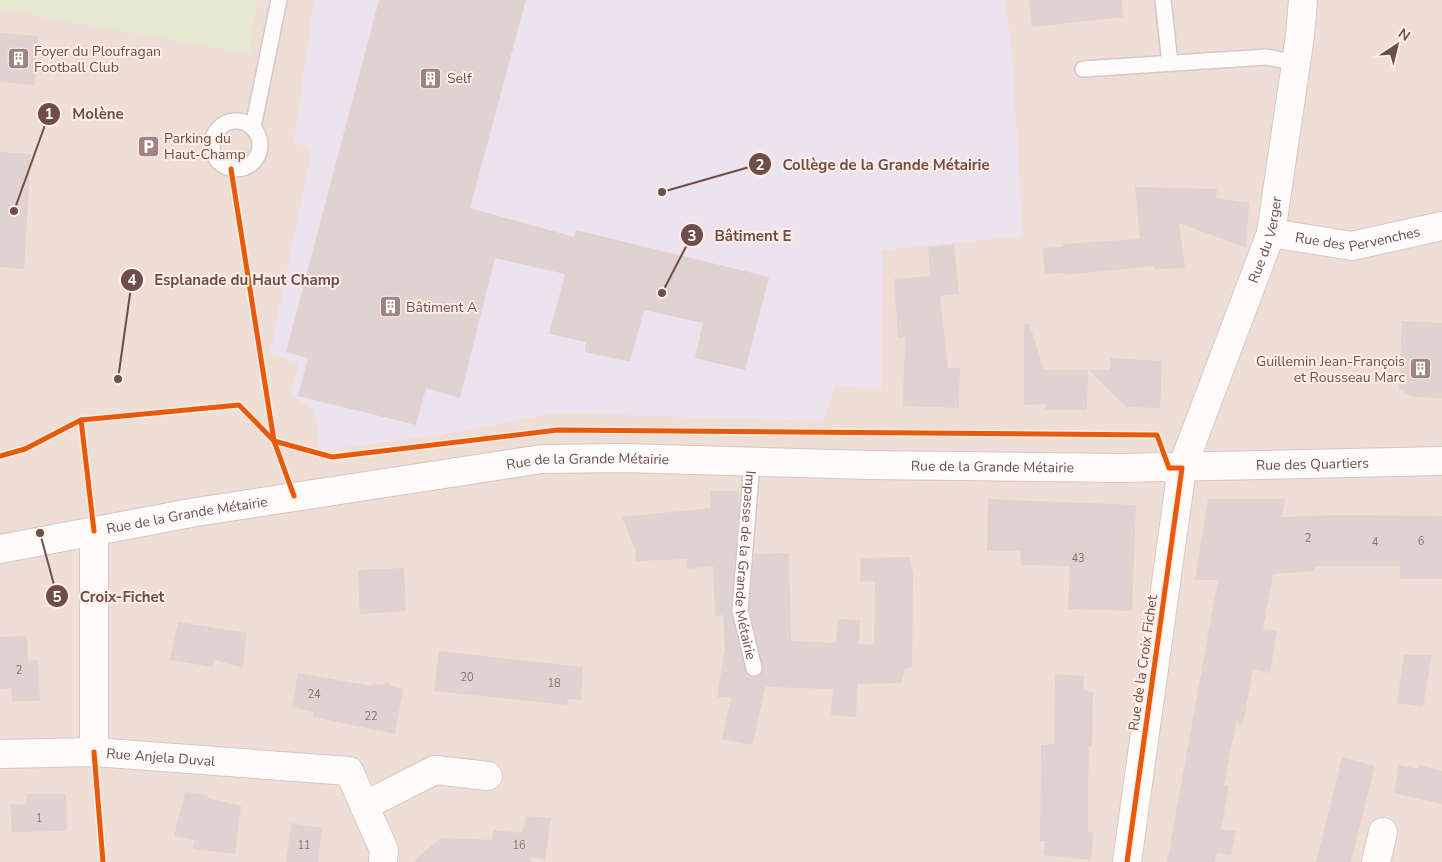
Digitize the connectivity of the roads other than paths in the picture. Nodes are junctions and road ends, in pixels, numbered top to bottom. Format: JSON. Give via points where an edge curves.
{"nodes":[{"id":1,"x":279,"y":0,"type":"edge"},
{"id":2,"x":1163,"y":0,"type":"edge"},
{"id":3,"x":1303,"y":0,"type":"edge"},
{"id":4,"x":1170,"y":63,"type":"junction"},
{"id":5,"x":1296,"y":63,"type":"junction"},
{"id":6,"x":1083,"y":68,"type":"dead end"},
{"id":7,"x":253,"y":128,"type":"dead end"},
{"id":8,"x":1442,"y":226,"type":"edge"},
{"id":9,"x":1271,"y":233,"type":"junction"},
{"id":10,"x":752,"y":462,"type":"junction"},
{"id":11,"x":1442,"y":462,"type":"edge"},
{"id":12,"x":1182,"y":468,"type":"junction"},
{"id":13,"x":94,"y":530,"type":"junction"},
{"id":14,"x":0,"y":549,"type":"edge"},
{"id":15,"x":754,"y":668,"type":"dead end"},
{"id":16,"x":94,"y":752,"type":"junction"},
{"id":17,"x":0,"y":754,"type":"edge"},
{"id":18,"x":488,"y":776,"type":"dead end"},
{"id":19,"x":364,"y":806,"type":"junction"},
{"id":20,"x":1383,"y":832,"type":"dead end"},
{"id":21,"x":383,"y":862,"type":"edge"},
{"id":22,"x":1127,"y":862,"type":"edge"},
{"id":23,"x":1376,"y":862,"type":"edge"}],
"edges":[{"from":1,"to":7,"type":"lane"},
{"from":2,"to":4,"type":"lane"},
{"from":3,"to":5,"type":"street","name":"Rue du Verger"},
{"from":4,"to":5,"type":"lane","via":[[1267,57]]},
{"from":4,"to":6,"type":"lane"},
{"from":5,"to":9,"type":"street","name":"Rue du Verger"},
{"from":8,"to":9,"type":"street","name":"Rue des Pervenches","via":[[1352,246]]},
{"from":9,"to":12,"type":"street","name":"Rue du Verger"},
{"from":10,"to":12,"type":"street","name":"Rue de la Grande Métairie"},
{"from":10,"to":13,"type":"street","name":"Rue de la Grande Métairie","via":[[624,458],[542,460]]},
{"from":10,"to":15,"type":"lane","name":"Impasse de la Grande Métairie","via":[[740,610]]},
{"from":11,"to":12,"type":"street","name":"Rue des Quartiers"},
{"from":12,"to":22,"type":"street","name":"Rue de la Croix Fichet"},
{"from":13,"to":14,"type":"street","name":"Rue de la Grande Métairie"},
{"from":13,"to":16,"type":"street","name":"Rue Anjela Duval"},
{"from":16,"to":17,"type":"street"},
{"from":16,"to":19,"type":"street","name":"Rue Anjela Duval","via":[[348,771]]},
{"from":18,"to":19,"type":"street","via":[[434,770]]},
{"from":19,"to":21,"type":"street","name":"Rue Anjela Duval","via":[[384,850]]},
{"from":20,"to":23,"type":"street"}]}
